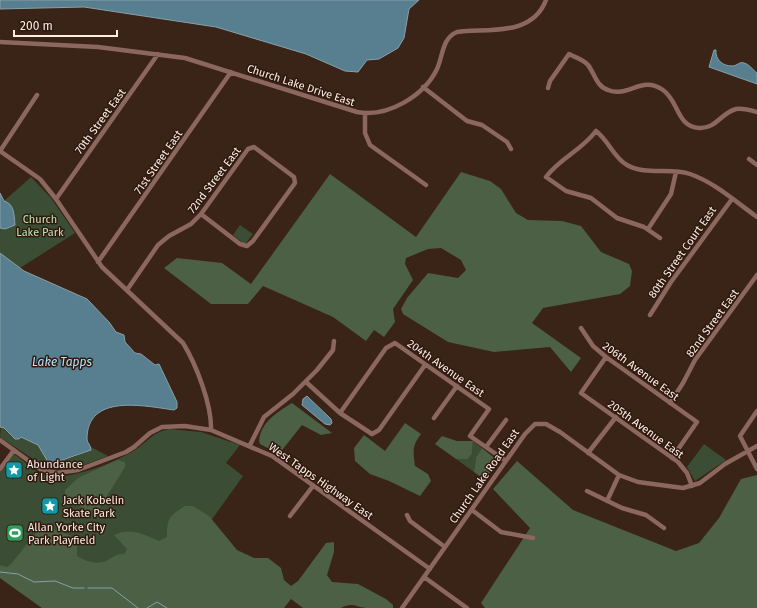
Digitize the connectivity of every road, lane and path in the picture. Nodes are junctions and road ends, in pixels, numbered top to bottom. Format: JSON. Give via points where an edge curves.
{"nodes":[{"id":1,"x":546,"y":0,"type":"edge"},
{"id":2,"x":0,"y":42,"type":"edge"},
{"id":3,"x":158,"y":54,"type":"junction"},
{"id":4,"x":231,"y":72,"type":"junction"},
{"id":5,"x":423,"y":87,"type":"junction"},
{"id":6,"x":548,"y":88,"type":"dead end"},
{"id":7,"x":37,"y":95,"type":"dead end"},
{"id":8,"x":757,"y":112,"type":"edge"},
{"id":9,"x":365,"y":113,"type":"junction"},
{"id":10,"x":511,"y":149,"type":"dead end"},
{"id":11,"x":0,"y":151,"type":"edge"},
{"id":12,"x":749,"y":159,"type":"dead end"},
{"id":13,"x":757,"y":165,"type":"edge"},
{"id":14,"x":676,"y":172,"type":"junction"},
{"id":15,"x":426,"y":185,"type":"dead end"},
{"id":16,"x":56,"y":199,"type":"junction"},
{"id":17,"x":732,"y":199,"type":"junction"},
{"id":18,"x":201,"y":214,"type":"junction"},
{"id":19,"x":757,"y":217,"type":"edge"},
{"id":20,"x":648,"y":229,"type":"junction"},
{"id":21,"x":660,"y":238,"type":"dead end"},
{"id":22,"x":98,"y":262,"type":"junction"},
{"id":23,"x":757,"y":275,"type":"edge"},
{"id":24,"x":127,"y":290,"type":"junction"},
{"id":25,"x":650,"y":315,"type":"dead end"},
{"id":26,"x":581,"y":328,"type":"dead end"},
{"id":27,"x":334,"y":341,"type":"dead end"},
{"id":28,"x":606,"y":357,"type":"junction"},
{"id":29,"x":425,"y":365,"type":"junction"},
{"id":30,"x":306,"y":382,"type":"junction"},
{"id":31,"x":457,"y":386,"type":"junction"},
{"id":32,"x":670,"y":403,"type":"junction"},
{"id":33,"x":757,"y":411,"type":"edge"},
{"id":34,"x":340,"y":413,"type":"junction"},
{"id":35,"x":616,"y":417,"type":"junction"},
{"id":36,"x":434,"y":418,"type":"dead end"},
{"id":37,"x":506,"y":420,"type":"dead end"},
{"id":38,"x":211,"y":430,"type":"junction"},
{"id":39,"x":0,"y":440,"type":"edge"},
{"id":40,"x":250,"y":445,"type":"junction"},
{"id":41,"x":757,"y":446,"type":"edge"},
{"id":42,"x":486,"y":447,"type":"junction"},
{"id":43,"x":14,"y":450,"type":"junction"},
{"id":44,"x":748,"y":451,"type":"junction"},
{"id":45,"x":588,"y":453,"type":"junction"},
{"id":46,"x":672,"y":458,"type":"junction"},
{"id":47,"x":506,"y":461,"type":"junction"},
{"id":48,"x":0,"y":469,"type":"edge"},
{"id":49,"x":757,"y":469,"type":"edge"},
{"id":50,"x":619,"y":475,"type":"junction"},
{"id":51,"x":313,"y":486,"type":"junction"},
{"id":52,"x":692,"y":486,"type":"junction"},
{"id":53,"x":587,"y":491,"type":"dead end"},
{"id":54,"x":607,"y":501,"type":"junction"},
{"id":55,"x":472,"y":510,"type":"junction"},
{"id":56,"x":407,"y":515,"type":"dead end"},
{"id":57,"x":290,"y":516,"type":"dead end"},
{"id":58,"x":664,"y":528,"type":"dead end"},
{"id":59,"x":533,"y":538,"type":"dead end"},
{"id":60,"x":445,"y":547,"type":"junction"},
{"id":61,"x":430,"y":569,"type":"junction"},
{"id":62,"x":424,"y":577,"type":"junction"},
{"id":63,"x":402,"y":608,"type":"edge"},
{"id":64,"x":467,"y":608,"type":"edge"}],
"edges":[{"from":1,"to":5,"type":"street","name":"Church Lake Drive East","via":[[537,15],[521,26],[457,32],[451,35],[435,72]]},
{"from":2,"to":3,"type":"street","name":"Church Lake Drive East","via":[[98,47]]},
{"from":3,"to":4,"type":"street","name":"Church Lake Drive East","via":[[198,61]]},
{"from":3,"to":16,"type":"street","name":"70th Street East"},
{"from":4,"to":9,"type":"street","name":"Church Lake Drive East"},
{"from":4,"to":22,"type":"street","name":"71st Street East"},
{"from":5,"to":9,"type":"street","name":"Church Lake Drive East","via":[[395,106],[376,113]]},
{"from":5,"to":10,"type":"street","via":[[467,121],[482,125],[507,142]]},
{"from":6,"to":8,"type":"street","via":[[569,54],[586,63],[598,84],[608,90],[621,92],[644,85],[660,88],[671,98],[681,119],[697,128],[714,125],[728,112],[736,109]]},
{"from":7,"to":11,"type":"street"},
{"from":9,"to":15,"type":"street","via":[[364,134],[370,145]]},
{"from":11,"to":16,"type":"street","via":[[40,179]]},
{"from":12,"to":13,"type":"street"},
{"from":14,"to":17,"type":"street","via":[[702,179]]},
{"from":14,"to":20,"type":"street","via":[[671,194]]},
{"from":14,"to":20,"type":"street","via":[[639,170],[629,166],[620,160],[606,139],[596,131],[586,144],[559,163],[546,177],[566,192],[596,201],[617,218]]},
{"from":16,"to":22,"type":"street"},
{"from":17,"to":19,"type":"street"},
{"from":17,"to":25,"type":"street","name":"80th Street Court East"},
{"from":18,"to":18,"type":"street","name":"72nd Street East","via":[[250,148],[254,147],[295,179],[295,183],[247,246],[240,244]]},
{"from":18,"to":24,"type":"street","name":"72nd Street East","via":[[191,224],[169,236],[158,246]]},
{"from":20,"to":21,"type":"street"},
{"from":22,"to":24,"type":"street"},
{"from":23,"to":32,"type":"street","name":"82nd Street East","via":[[695,360]]},
{"from":24,"to":38,"type":"street","via":[[178,338],[186,349],[207,404]]},
{"from":26,"to":28,"type":"street","name":"206th Avenue East","via":[[593,346]]},
{"from":27,"to":30,"type":"street","via":[[332,350]]},
{"from":28,"to":32,"type":"street","name":"206th Avenue East"},
{"from":28,"to":35,"type":"street","name":"205th Avenue East","via":[[581,393]]},
{"from":29,"to":31,"type":"street","name":"204th Avenue East"},
{"from":29,"to":34,"type":"street","via":[[375,433],[368,433]]},
{"from":29,"to":34,"type":"street","name":"204th Avenue East","via":[[397,345],[391,344]]},
{"from":30,"to":34,"type":"street"},
{"from":30,"to":40,"type":"street","via":[[264,417]]},
{"from":31,"to":36,"type":"street"},
{"from":31,"to":42,"type":"street","name":"204th Avenue East","via":[[490,409],[470,436]]},
{"from":32,"to":46,"type":"street","name":"206th Avenue East","via":[[697,422]]},
{"from":33,"to":44,"type":"street","via":[[740,436]]},
{"from":35,"to":45,"type":"street"},
{"from":35,"to":46,"type":"street","name":"205th Avenue East"},
{"from":37,"to":42,"type":"street"},
{"from":38,"to":40,"type":"street","name":"West Tapps Highway East"},
{"from":38,"to":43,"type":"street","name":"West Tapps Highway East","via":[[185,426],[162,427],[150,433],[128,451],[64,473],[44,471]]},
{"from":39,"to":43,"type":"street","name":"West Tapps Highway East"},
{"from":40,"to":51,"type":"street","name":"West Tapps Highway East","via":[[275,458]]},
{"from":41,"to":44,"type":"street","name":"Church Lake Road East"},
{"from":42,"to":47,"type":"street"},
{"from":43,"to":48,"type":"street"},
{"from":44,"to":49,"type":"street"},
{"from":44,"to":52,"type":"street","name":"Church Lake Road East"},
{"from":45,"to":47,"type":"street","name":"Church Lake Road East","via":[[564,435],[540,423],[530,428]]},
{"from":45,"to":50,"type":"street","name":"Church Lake Road East"},
{"from":46,"to":52,"type":"street","name":"205th Avenue East","via":[[685,469]]},
{"from":47,"to":55,"type":"street","name":"Church Lake Road East"},
{"from":50,"to":52,"type":"street","name":"Church Lake Road East","via":[[649,484],[683,488]]},
{"from":50,"to":54,"type":"street"},
{"from":51,"to":57,"type":"street"},
{"from":51,"to":61,"type":"street","name":"West Tapps Highway East"},
{"from":53,"to":54,"type":"street"},
{"from":54,"to":58,"type":"street","via":[[646,515]]},
{"from":55,"to":59,"type":"street","via":[[501,532]]},
{"from":55,"to":60,"type":"street","name":"Church Lake Road East"},
{"from":56,"to":60,"type":"street","via":[[410,521]]},
{"from":60,"to":61,"type":"street","name":"Church Lake Road East"},
{"from":61,"to":62,"type":"street","name":"Church Lake Road East"},
{"from":62,"to":63,"type":"street","name":"Church Lake Road East"},
{"from":62,"to":64,"type":"street"}]}
